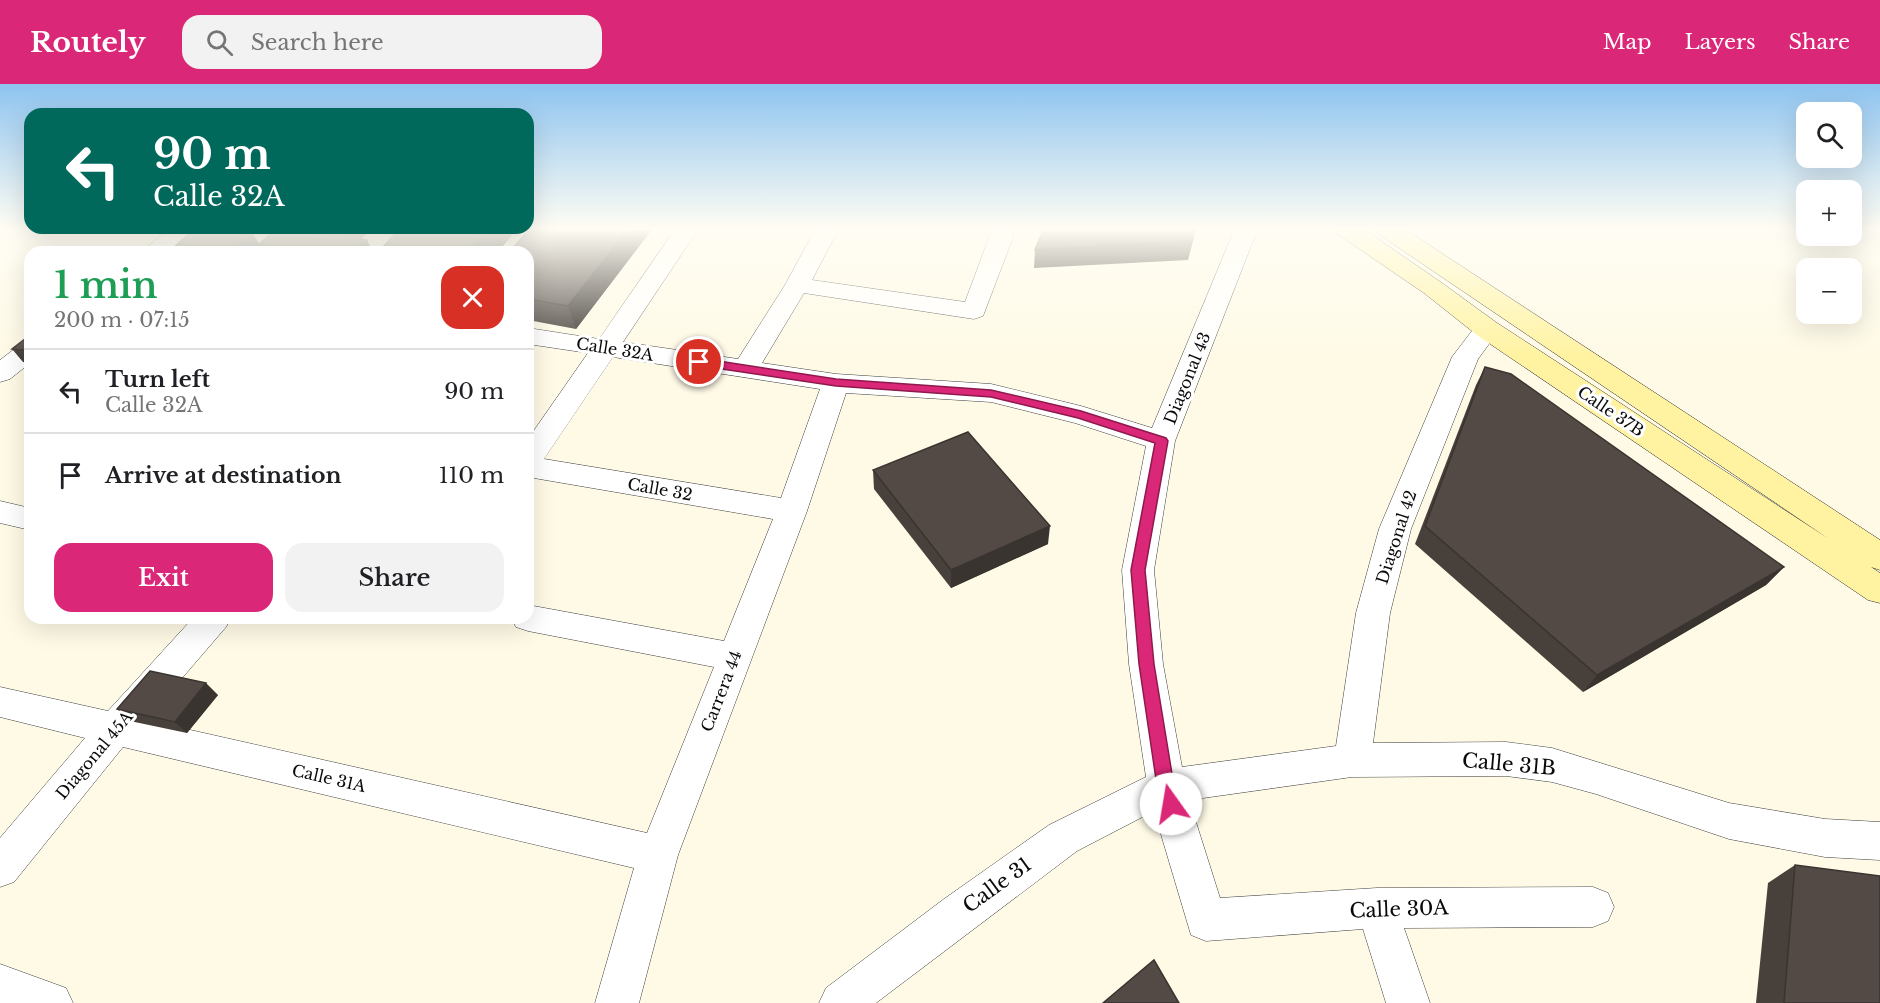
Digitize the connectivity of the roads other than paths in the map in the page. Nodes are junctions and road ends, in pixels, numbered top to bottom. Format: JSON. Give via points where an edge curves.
{"nodes":[{"id":1,"x":659,"y":271,"type":"edge"},
{"id":2,"x":805,"y":271,"type":"edge"},
{"id":3,"x":989,"y":271,"type":"edge"},
{"id":4,"x":1230,"y":271,"type":"edge"},
{"id":5,"x":1408,"y":271,"type":"edge"},
{"id":6,"x":1450,"y":271,"type":"edge"},
{"id":7,"x":797,"y":285,"type":"junction"},
{"id":8,"x":1487,"y":328,"type":"junction"},
{"id":9,"x":534,"y":337,"type":"edge"},
{"id":10,"x":607,"y":348,"type":"junction"},
{"id":11,"x":24,"y":355,"type":"edge"},
{"id":12,"x":745,"y":369,"type":"junction"},
{"id":13,"x":0,"y":373,"type":"edge"},
{"id":14,"x":24,"y":377,"type":"edge"},
{"id":15,"x":836,"y":383,"type":"junction"},
{"id":16,"x":1161,"y":441,"type":"junction"},
{"id":17,"x":534,"y":452,"type":"edge"},
{"id":18,"x":534,"y":468,"type":"edge"},
{"id":19,"x":792,"y":511,"type":"junction"},
{"id":20,"x":0,"y":512,"type":"edge"},
{"id":21,"x":24,"y":518,"type":"edge"},
{"id":22,"x":1880,"y":557,"type":"edge"},
{"id":23,"x":1880,"y":590,"type":"edge"},
{"id":24,"x":534,"y":619,"type":"edge"},
{"id":25,"x":209,"y":624,"type":"edge"},
{"id":26,"x":734,"y":657,"type":"junction"},
{"id":27,"x":0,"y":702,"type":"edge"},
{"id":28,"x":116,"y":729,"type":"junction"},
{"id":29,"x":1352,"y":760,"type":"junction"},
{"id":30,"x":1166,"y":786,"type":"junction"},
{"id":31,"x":1880,"y":841,"type":"edge"},
{"id":32,"x":658,"y":855,"type":"junction"},
{"id":33,"x":0,"y":868,"type":"edge"},
{"id":34,"x":1593,"y":907,"type":"dead end"},
{"id":35,"x":1377,"y":908,"type":"junction"},
{"id":36,"x":1206,"y":920,"type":"joint"},
{"id":37,"x":0,"y":986,"type":"edge"},
{"id":38,"x":51,"y":1003,"type":"edge"},
{"id":39,"x":617,"y":1003,"type":"edge"},
{"id":40,"x":841,"y":1003,"type":"edge"},
{"id":41,"x":1408,"y":1003,"type":"edge"}],
"edges":[{"from":1,"to":10,"type":"street"},
{"from":2,"to":7,"type":"street"},
{"from":3,"to":7,"type":"street","via":[[974,311]]},
{"from":4,"to":16,"type":"street","name":"Diagonal 43"},
{"from":5,"to":8,"type":"main road","name":"Calle 37B"},
{"from":6,"to":22,"type":"main road","name":"Calle 37B"},
{"from":7,"to":12,"type":"street"},
{"from":8,"to":23,"type":"main road","name":"Calle 37B"},
{"from":8,"to":29,"type":"street","name":"Diagonal 42","via":[[1465,357],[1395,529],[1373,613]]},
{"from":9,"to":10,"type":"street","name":"Calle 32A"},
{"from":10,"to":12,"type":"street","name":"Calle 32A"},
{"from":10,"to":17,"type":"street"},
{"from":11,"to":13,"type":"street"},
{"from":12,"to":15,"type":"street","name":"Calle 32A"},
{"from":13,"to":14,"type":"street"},
{"from":15,"to":16,"type":"street","name":"Calle 32A","via":[[991,393],[1081,415]]},
{"from":15,"to":19,"type":"street","name":"Carrera 44"},
{"from":16,"to":30,"type":"street","name":"Diagonal 43","via":[[1138,570],[1146,664]]},
{"from":18,"to":19,"type":"street","name":"Calle 32"},
{"from":19,"to":26,"type":"street","name":"Carrera 44"},
{"from":20,"to":21,"type":"street"},
{"from":24,"to":26,"type":"street"},
{"from":25,"to":28,"type":"street","name":"Diagonal 45A"},
{"from":26,"to":32,"type":"street","name":"Carrera 44"},
{"from":27,"to":28,"type":"street","name":"Calle 31A"},
{"from":28,"to":32,"type":"street","name":"Calle 31A"},
{"from":28,"to":33,"type":"street","name":"Diagonal 45A"},
{"from":29,"to":30,"type":"street","name":"Calle 31B"},
{"from":29,"to":31,"type":"street","name":"Calle 31B","via":[[1506,759],[1552,765],[1729,821],[1825,838]]},
{"from":30,"to":36,"type":"street","name":"Diagonal 43"},
{"from":30,"to":40,"type":"street","name":"Calle 31","via":[[1063,838]]},
{"from":32,"to":39,"type":"street","name":"Carrera 44"},
{"from":34,"to":35,"type":"street","name":"Calle 30A"},
{"from":35,"to":36,"type":"street","name":"Calle 30A"},
{"from":35,"to":41,"type":"street"},
{"from":37,"to":38,"type":"street"}]}
